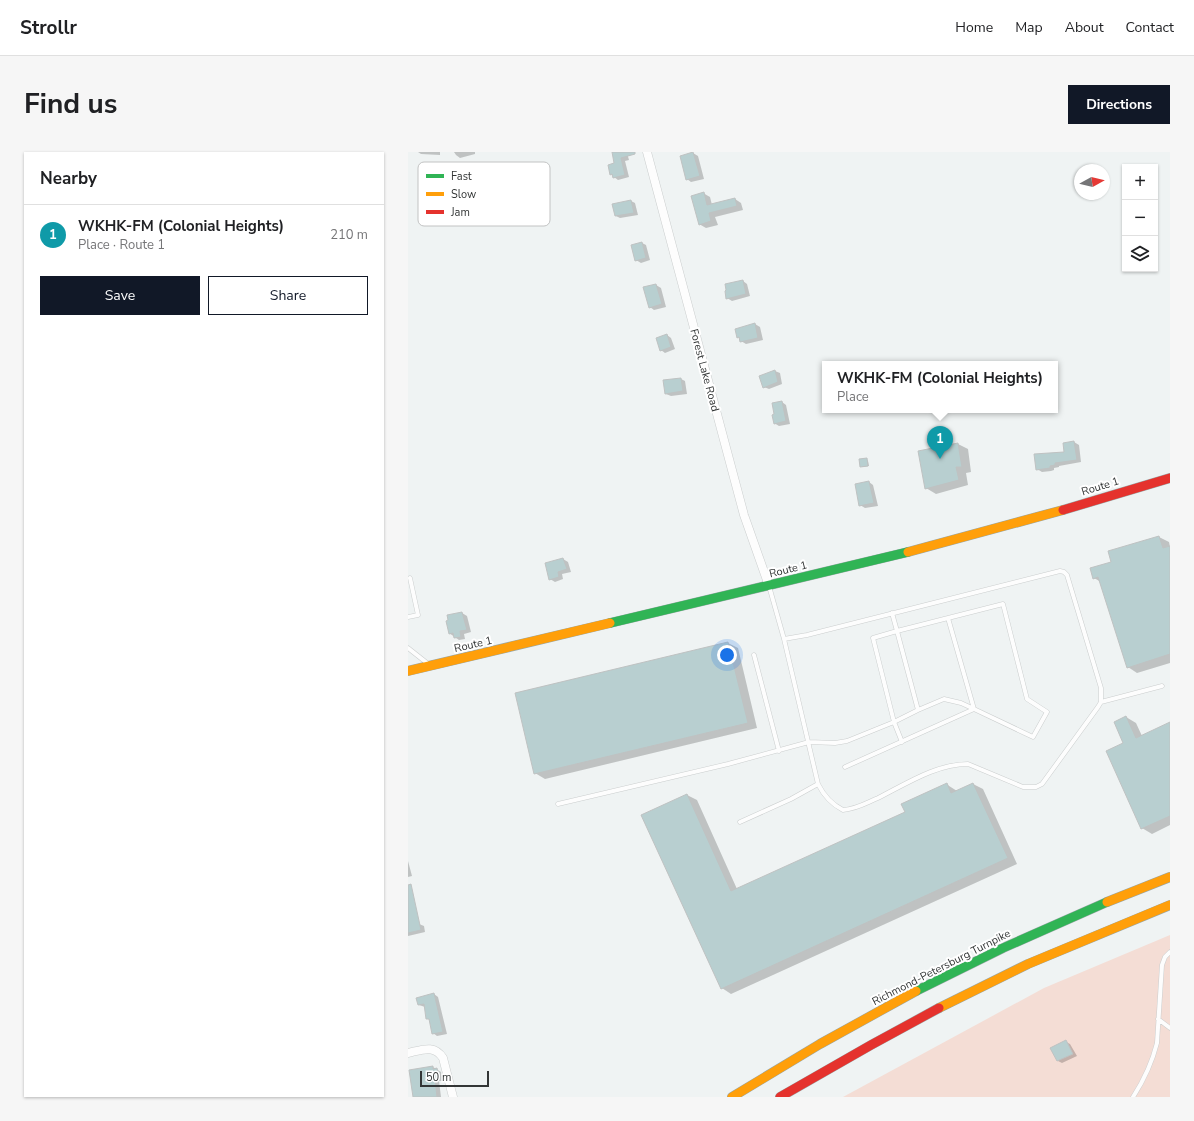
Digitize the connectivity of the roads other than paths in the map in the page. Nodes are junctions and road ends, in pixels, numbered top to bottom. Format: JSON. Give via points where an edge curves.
{"nodes":[{"id":1,"x":647,"y":152,"type":"edge"},
{"id":2,"x":1170,"y":478,"type":"edge"},
{"id":3,"x":410,"y":578,"type":"dead end"},
{"id":4,"x":769,"y":586,"type":"junction"},
{"id":5,"x":892,"y":613,"type":"junction"},
{"id":6,"x":408,"y":617,"type":"edge"},
{"id":7,"x":948,"y":618,"type":"junction"},
{"id":8,"x":897,"y":631,"type":"junction"},
{"id":9,"x":784,"y":639,"type":"junction"},
{"id":10,"x":408,"y":648,"type":"edge"},
{"id":11,"x":754,"y":655,"type":"dead end"},
{"id":12,"x":431,"y":666,"type":"junction"},
{"id":13,"x":408,"y":671,"type":"edge"},
{"id":14,"x":1162,"y":686,"type":"dead end"},
{"id":15,"x":1101,"y":702,"type":"junction"},
{"id":16,"x":974,"y":709,"type":"junction"},
{"id":17,"x":918,"y":710,"type":"junction"},
{"id":18,"x":894,"y":722,"type":"junction"},
{"id":19,"x":809,"y":742,"type":"junction"},
{"id":20,"x":902,"y":742,"type":"junction"},
{"id":21,"x":779,"y":751,"type":"junction"},
{"id":22,"x":845,"y":767,"type":"dead end"},
{"id":23,"x":818,"y":784,"type":"junction"},
{"id":24,"x":558,"y":804,"type":"dead end"},
{"id":25,"x":740,"y":822,"type":"dead end"},
{"id":26,"x":1170,"y":877,"type":"edge"},
{"id":27,"x":1170,"y":905,"type":"edge"},
{"id":28,"x":1170,"y":952,"type":"edge"},
{"id":29,"x":1158,"y":1019,"type":"junction"},
{"id":30,"x":1170,"y":1028,"type":"edge"},
{"id":31,"x":408,"y":1052,"type":"edge"},
{"id":32,"x":453,"y":1097,"type":"edge"},
{"id":33,"x":732,"y":1097,"type":"edge"},
{"id":34,"x":780,"y":1097,"type":"edge"},
{"id":35,"x":1133,"y":1097,"type":"edge"}],
"edges":[{"from":1,"to":4,"type":"street","name":"Forest Lake Road","via":[[744,515]]},
{"from":2,"to":4,"type":"main road","name":"Route 1","via":[[1049,514]]},
{"from":3,"to":6,"type":"lane","via":[[418,615]]},
{"from":4,"to":9,"type":"lane"},
{"from":4,"to":12,"type":"main road","name":"Route 1"},
{"from":5,"to":8,"type":"lane"},
{"from":5,"to":9,"type":"lane"},
{"from":5,"to":15,"type":"lane","via":[[1056,571],[1064,572],[1101,688]]},
{"from":7,"to":8,"type":"lane"},
{"from":7,"to":16,"type":"lane"},
{"from":7,"to":16,"type":"lane","via":[[1003,604],[1027,699],[1047,712],[1033,737]]},
{"from":8,"to":17,"type":"lane"},
{"from":8,"to":18,"type":"lane","via":[[873,638]]},
{"from":9,"to":19,"type":"lane"},
{"from":10,"to":12,"type":"lane"},
{"from":11,"to":21,"type":"lane"},
{"from":12,"to":13,"type":"main road","name":"Route 1"},
{"from":14,"to":15,"type":"lane"},
{"from":15,"to":23,"type":"lane","via":[[1042,784],[1036,787],[1023,787],[968,764],[960,764],[924,775],[860,807],[843,810],[830,802]]},
{"from":16,"to":17,"type":"lane","via":[[944,699]]},
{"from":16,"to":20,"type":"lane"},
{"from":17,"to":18,"type":"lane"},
{"from":18,"to":19,"type":"lane","via":[[847,741]]},
{"from":18,"to":20,"type":"lane"},
{"from":19,"to":21,"type":"lane"},
{"from":19,"to":23,"type":"lane"},
{"from":20,"to":22,"type":"lane"},
{"from":21,"to":24,"type":"lane"},
{"from":23,"to":25,"type":"lane"},
{"from":26,"to":33,"type":"main road","name":"Richmond-Petersburg Turnpike","via":[[1076,915],[920,988]]},
{"from":27,"to":34,"type":"main road","via":[[1027,964],[949,1002]]},
{"from":28,"to":29,"type":"lane","via":[[1162,965]]},
{"from":29,"to":30,"type":"lane"},
{"from":29,"to":35,"type":"lane","via":[[1155,1053]]},
{"from":31,"to":32,"type":"street","via":[[430,1049],[440,1053]]}]}
